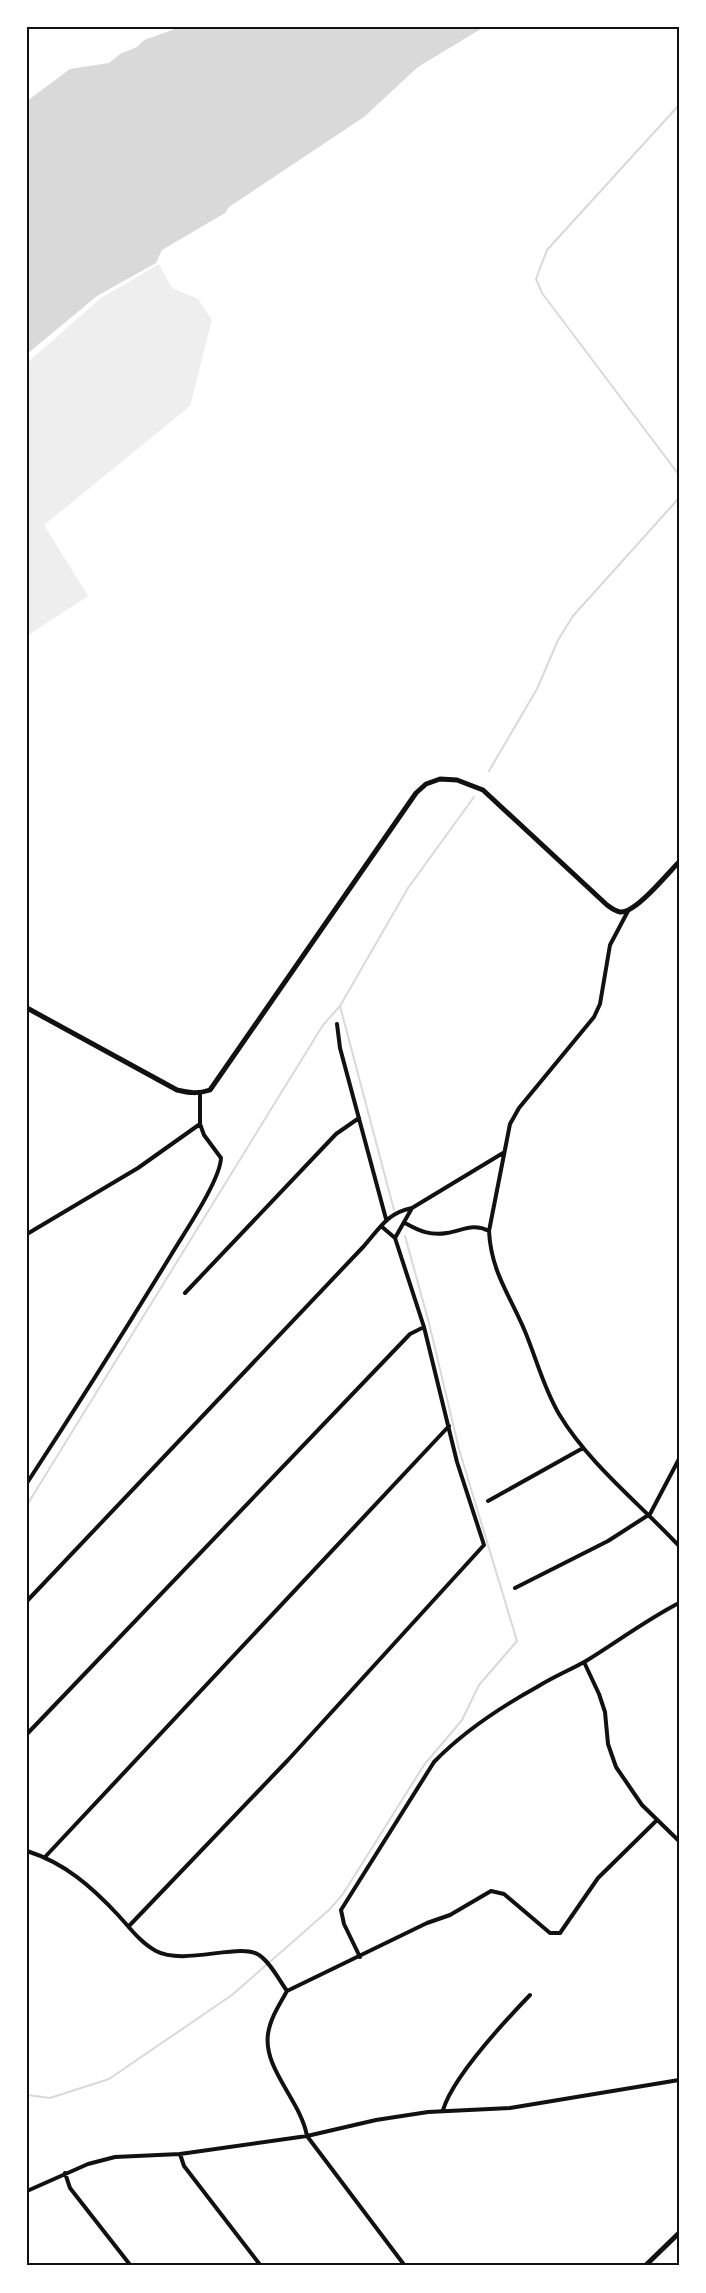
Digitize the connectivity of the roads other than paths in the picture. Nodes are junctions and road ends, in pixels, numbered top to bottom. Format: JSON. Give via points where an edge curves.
{"nodes":[{"id":1,"x":679,"y":862,"type":"edge"},
{"id":2,"x":628,"y":911,"type":"junction"},
{"id":3,"x":27,"y":1008,"type":"edge"},
{"id":4,"x":337,"y":1024,"type":"dead end"},
{"id":5,"x":200,"y":1093,"type":"junction"},
{"id":6,"x":359,"y":1118,"type":"junction"},
{"id":7,"x":200,"y":1124,"type":"junction"},
{"id":8,"x":504,"y":1152,"type":"junction"},
{"id":9,"x":412,"y":1208,"type":"junction"},
{"id":10,"x":386,"y":1219,"type":"junction"},
{"id":11,"x":405,"y":1223,"type":"junction"},
{"id":12,"x":381,"y":1226,"type":"junction"},
{"id":13,"x":489,"y":1231,"type":"junction"},
{"id":14,"x":27,"y":1234,"type":"edge"},
{"id":15,"x":395,"y":1238,"type":"junction"},
{"id":16,"x":185,"y":1293,"type":"dead end"},
{"id":17,"x":424,"y":1327,"type":"junction"},
{"id":18,"x":449,"y":1426,"type":"junction"},
{"id":19,"x":583,"y":1448,"type":"junction"},
{"id":20,"x":679,"y":1459,"type":"edge"},
{"id":21,"x":27,"y":1483,"type":"edge"},
{"id":22,"x":488,"y":1501,"type":"dead end"},
{"id":23,"x":650,"y":1514,"type":"junction"},
{"id":24,"x":679,"y":1546,"type":"edge"},
{"id":25,"x":515,"y":1588,"type":"dead end"},
{"id":26,"x":27,"y":1601,"type":"edge"},
{"id":27,"x":679,"y":1603,"type":"edge"},
{"id":28,"x":584,"y":1662,"type":"junction"},
{"id":29,"x":27,"y":1734,"type":"edge"},
{"id":30,"x":656,"y":1821,"type":"junction"},
{"id":31,"x":679,"y":1841,"type":"edge"},
{"id":32,"x":27,"y":1851,"type":"edge"},
{"id":33,"x":45,"y":1857,"type":"junction"},
{"id":34,"x":129,"y":1926,"type":"junction"},
{"id":35,"x":360,"y":1957,"type":"junction"},
{"id":36,"x":287,"y":1991,"type":"junction"},
{"id":37,"x":530,"y":1995,"type":"dead end"},
{"id":38,"x":679,"y":2080,"type":"edge"},
{"id":39,"x":443,"y":2110,"type":"junction"},
{"id":40,"x":307,"y":2136,"type":"junction"},
{"id":41,"x":180,"y":2154,"type":"junction"},
{"id":42,"x":65,"y":2173,"type":"junction"},
{"id":43,"x":27,"y":2191,"type":"edge"},
{"id":44,"x":679,"y":2234,"type":"edge"},
{"id":45,"x":131,"y":2266,"type":"edge"},
{"id":46,"x":261,"y":2266,"type":"edge"},
{"id":47,"x":405,"y":2266,"type":"edge"},
{"id":48,"x":645,"y":2266,"type":"edge"}],
"edges":[{"from":1,"to":2,"type":"street"},
{"from":2,"to":5,"type":"street","via":[[620,912],[607,905],[483,790],[457,780],[440,779],[426,784],[214,1085]]},
{"from":2,"to":8,"type":"street","via":[[610,945],[597,1011],[519,1108],[510,1124]]},
{"from":3,"to":5,"type":"street","via":[[177,1090]]},
{"from":4,"to":6,"type":"street"},
{"from":5,"to":7,"type":"street"},
{"from":6,"to":10,"type":"street"},
{"from":6,"to":16,"type":"street","via":[[336,1134]]},
{"from":7,"to":14,"type":"street","via":[[138,1168]]},
{"from":7,"to":21,"type":"street","via":[[222,1158],[220,1169],[112,1353]]},
{"from":8,"to":9,"type":"street"},
{"from":8,"to":13,"type":"street"},
{"from":9,"to":10,"type":"street"},
{"from":9,"to":11,"type":"street"},
{"from":10,"to":12,"type":"street"},
{"from":11,"to":13,"type":"street","via":[[424,1233],[473,1226]]},
{"from":11,"to":15,"type":"street"},
{"from":12,"to":15,"type":"street"},
{"from":12,"to":26,"type":"street"},
{"from":13,"to":19,"type":"street","via":[[494,1266],[537,1366],[558,1413]]},
{"from":15,"to":17,"type":"street"},
{"from":17,"to":18,"type":"street"},
{"from":17,"to":29,"type":"street","via":[[410,1334]]},
{"from":18,"to":33,"type":"street"},
{"from":18,"to":34,"type":"street","via":[[484,1545],[288,1760]]},
{"from":19,"to":22,"type":"street"},
{"from":19,"to":23,"type":"street"},
{"from":20,"to":23,"type":"street"},
{"from":23,"to":24,"type":"street"},
{"from":23,"to":25,"type":"street","via":[[608,1541]]},
{"from":27,"to":28,"type":"street"},
{"from":28,"to":30,"type":"street","via":[[604,1712],[611,1757]]},
{"from":28,"to":35,"type":"street","via":[[485,1718],[434,1762],[341,1910]]},
{"from":30,"to":31,"type":"street"},
{"from":30,"to":35,"type":"street","via":[[598,1878],[560,1932],[550,1933],[504,1894],[491,1891]]},
{"from":32,"to":33,"type":"street"},
{"from":33,"to":34,"type":"street","via":[[91,1887]]},
{"from":34,"to":36,"type":"street","via":[[157,1951],[171,1955],[253,1951],[266,1961]]},
{"from":35,"to":36,"type":"street"},
{"from":36,"to":40,"type":"street","via":[[273,2018],[267,2046],[271,2061],[304,2121]]},
{"from":37,"to":39,"type":"street","via":[[448,2095]]},
{"from":38,"to":39,"type":"street","via":[[510,2109]]},
{"from":39,"to":40,"type":"street"},
{"from":40,"to":41,"type":"street"},
{"from":40,"to":47,"type":"street"},
{"from":41,"to":42,"type":"street","via":[[115,2157]]},
{"from":41,"to":46,"type":"street","via":[[184,2166]]},
{"from":42,"to":43,"type":"street"},
{"from":42,"to":45,"type":"street","via":[[70,2188]]},
{"from":44,"to":48,"type":"street"}]}
